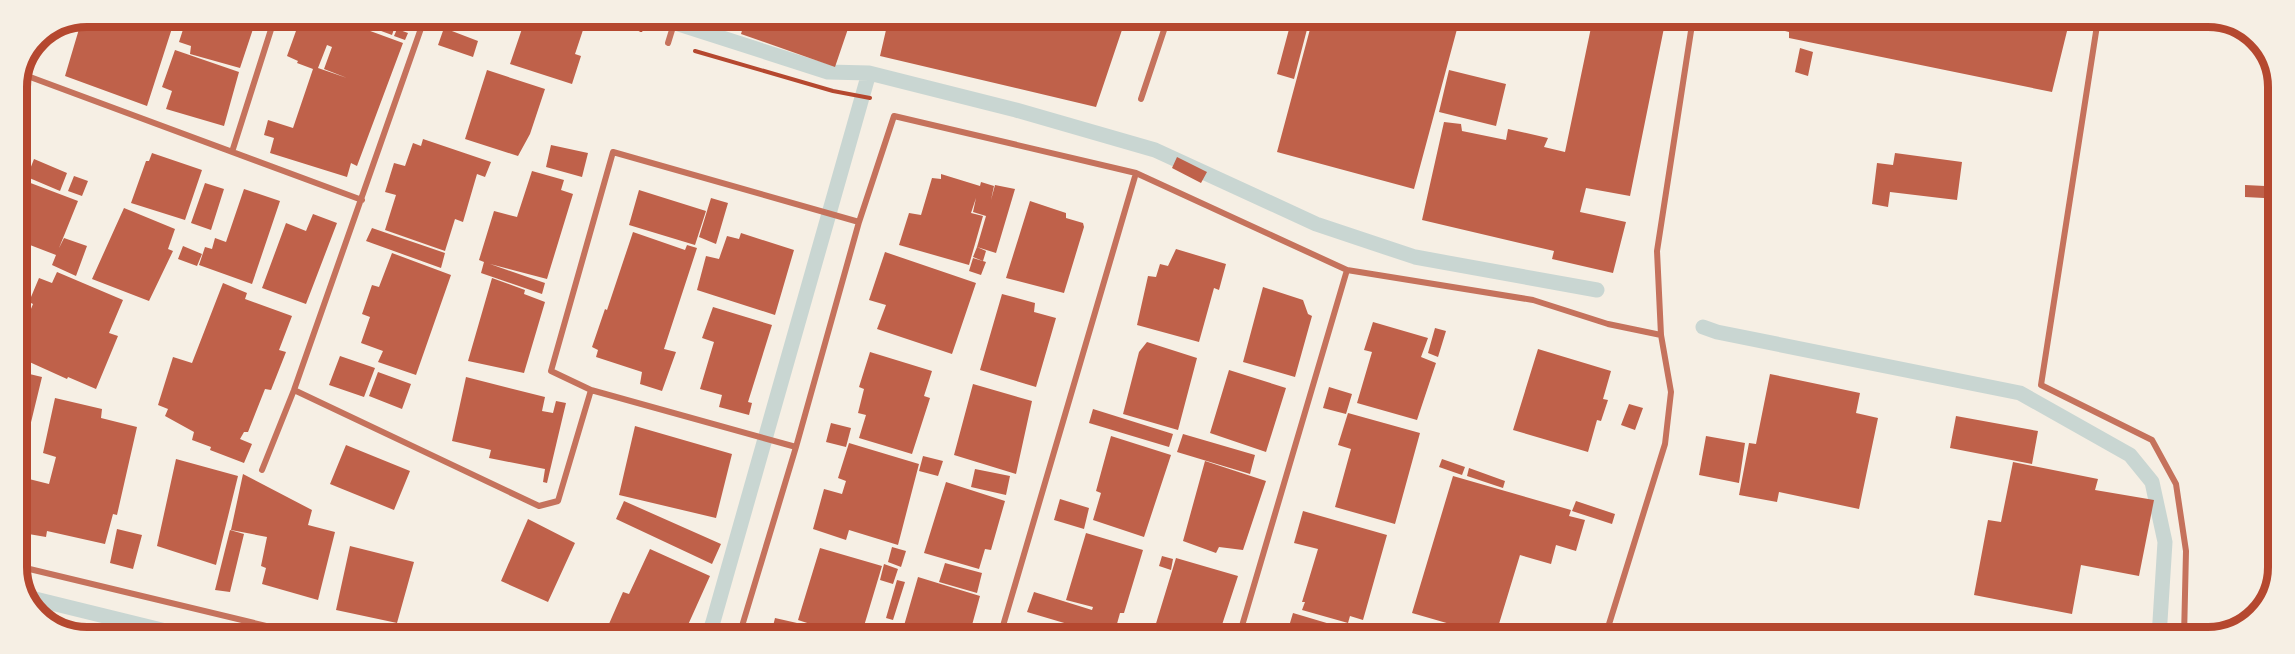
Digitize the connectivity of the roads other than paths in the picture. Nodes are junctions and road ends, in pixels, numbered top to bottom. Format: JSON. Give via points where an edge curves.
{"nodes":[{"id":1,"x":272,"y":27,"type":"edge"},
{"id":2,"x":421,"y":27,"type":"edge"},
{"id":3,"x":673,"y":27,"type":"edge"},
{"id":4,"x":1165,"y":27,"type":"edge"},
{"id":5,"x":1692,"y":27,"type":"edge"},
{"id":6,"x":2097,"y":27,"type":"edge"},
{"id":7,"x":668,"y":44,"type":"road end"},
{"id":8,"x":28,"y":76,"type":"edge"},
{"id":9,"x":1141,"y":99,"type":"dead end"},
{"id":10,"x":232,"y":152,"type":"junction"},
{"id":11,"x":1136,"y":173,"type":"junction"},
{"id":12,"x":362,"y":200,"type":"junction"},
{"id":13,"x":859,"y":222,"type":"junction"},
{"id":14,"x":1347,"y":270,"type":"junction"},
{"id":15,"x":1661,"y":334,"type":"junction"},
{"id":16,"x":294,"y":390,"type":"junction"},
{"id":17,"x":591,"y":390,"type":"junction"},
{"id":18,"x":796,"y":447,"type":"junction"},
{"id":19,"x":262,"y":470,"type":"dead end"},
{"id":20,"x":27,"y":568,"type":"edge"},
{"id":21,"x":271,"y":627,"type":"edge"},
{"id":22,"x":742,"y":627,"type":"edge"},
{"id":23,"x":1003,"y":627,"type":"edge"},
{"id":24,"x":1242,"y":627,"type":"edge"},
{"id":25,"x":1608,"y":627,"type":"edge"},
{"id":26,"x":2184,"y":627,"type":"edge"}],
"edges":[{"from":1,"to":10,"type":"street"},
{"from":2,"to":12,"type":"street"},
{"from":3,"to":7,"type":"street"},
{"from":4,"to":9,"type":"street"},
{"from":5,"to":15,"type":"street","via":[[1657,251]]},
{"from":6,"to":26,"type":"street","via":[[2041,385],[2152,440],[2176,484],[2186,551]]},
{"from":8,"to":10,"type":"street"},
{"from":10,"to":12,"type":"street"},
{"from":11,"to":13,"type":"street","via":[[894,116]]},
{"from":11,"to":14,"type":"street"},
{"from":11,"to":23,"type":"street"},
{"from":12,"to":16,"type":"street"},
{"from":13,"to":17,"type":"street","via":[[613,152],[551,371]]},
{"from":13,"to":18,"type":"street"},
{"from":14,"to":15,"type":"street","via":[[1533,300],[1608,324]]},
{"from":14,"to":24,"type":"street"},
{"from":15,"to":25,"type":"street","via":[[1671,392],[1665,444]]},
{"from":16,"to":17,"type":"street","via":[[539,506],[558,501]]},
{"from":16,"to":19,"type":"street"},
{"from":17,"to":18,"type":"street"},
{"from":18,"to":22,"type":"street"},
{"from":20,"to":21,"type":"street"}]}
